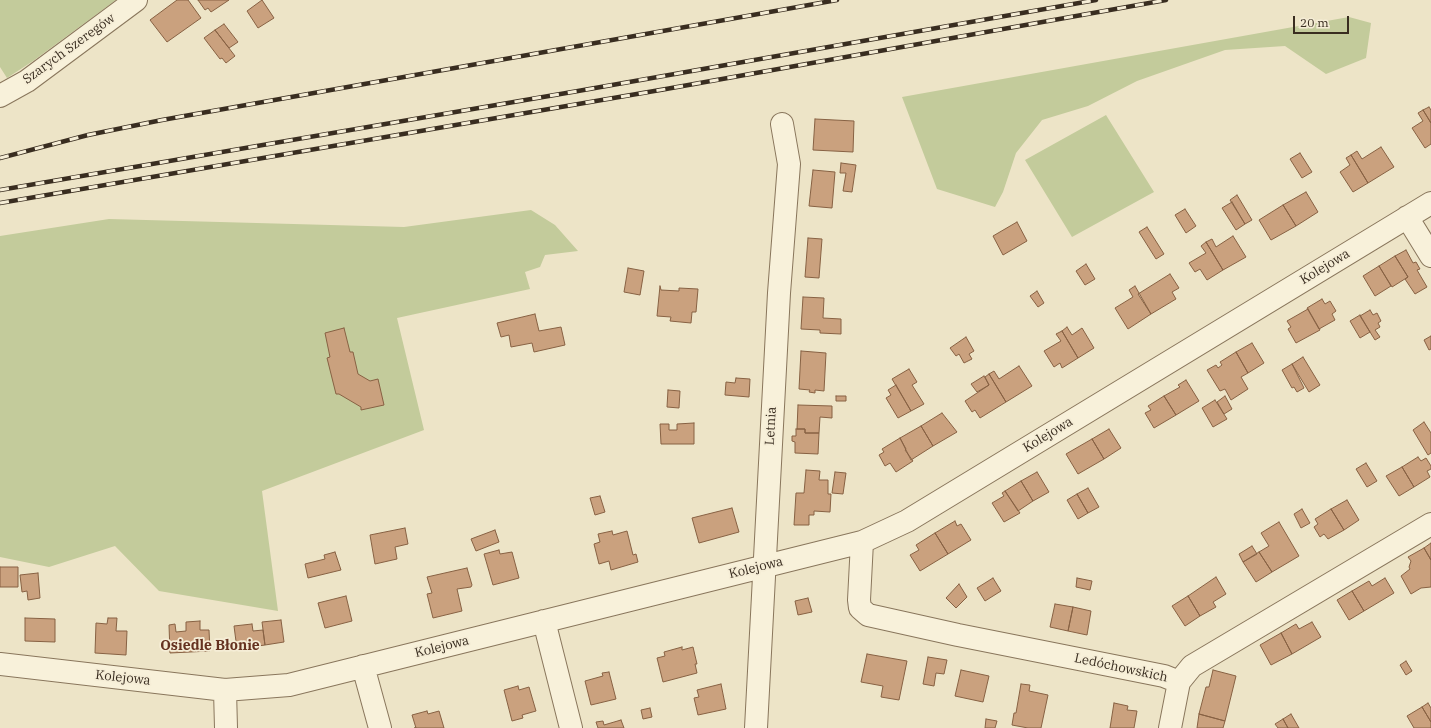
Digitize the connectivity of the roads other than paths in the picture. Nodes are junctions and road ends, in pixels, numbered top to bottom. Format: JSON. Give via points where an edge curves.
{"nodes":[{"id":1,"x":136,"y":0,"type":"edge"},
{"id":2,"x":0,"y":96,"type":"edge"},
{"id":3,"x":782,"y":124,"type":"dead end"},
{"id":4,"x":1431,"y":203,"type":"edge"},
{"id":5,"x":1407,"y":217,"type":"junction"},
{"id":6,"x":1431,"y":256,"type":"edge"},
{"id":7,"x":1431,"y":524,"type":"edge"},
{"id":8,"x":862,"y":542,"type":"junction"},
{"id":9,"x":764,"y":566,"type":"junction"},
{"id":10,"x":544,"y":621,"type":"junction"},
{"id":11,"x":0,"y":664,"type":"edge"},
{"id":12,"x":364,"y":666,"type":"junction"},
{"id":13,"x":1178,"y":682,"type":"junction"},
{"id":14,"x":225,"y":690,"type":"junction"},
{"id":15,"x":226,"y":728,"type":"edge"},
{"id":16,"x":380,"y":728,"type":"edge"},
{"id":17,"x":571,"y":728,"type":"edge"},
{"id":18,"x":756,"y":728,"type":"edge"},
{"id":19,"x":1170,"y":728,"type":"edge"}],
"edges":[{"from":1,"to":2,"type":"street","name":"Szarych Szeregów","via":[[27,81]]},
{"from":3,"to":9,"type":"street","name":"Letnia","via":[[790,164],[779,293]]},
{"from":4,"to":5,"type":"street","name":"Kolejowa"},
{"from":5,"to":6,"type":"street"},
{"from":5,"to":8,"type":"street","name":"Kolejowa","via":[[907,521]]},
{"from":7,"to":13,"type":"street","name":"Ledóchowskich","via":[[1192,666]]},
{"from":8,"to":9,"type":"street","name":"Kolejowa"},
{"from":8,"to":13,"type":"street","name":"Ledóchowskich","via":[[859,600],[860,608],[868,615],[1164,676]]},
{"from":9,"to":10,"type":"street","name":"Kolejowa"},
{"from":9,"to":18,"type":"street","name":"Letnia"},
{"from":10,"to":12,"type":"street","name":"Kolejowa"},
{"from":10,"to":17,"type":"street"},
{"from":11,"to":14,"type":"street","name":"Kolejowa"},
{"from":12,"to":14,"type":"street","name":"Kolejowa","via":[[289,685]]},
{"from":12,"to":16,"type":"street"},
{"from":13,"to":19,"type":"street"},
{"from":14,"to":15,"type":"street"}]}
